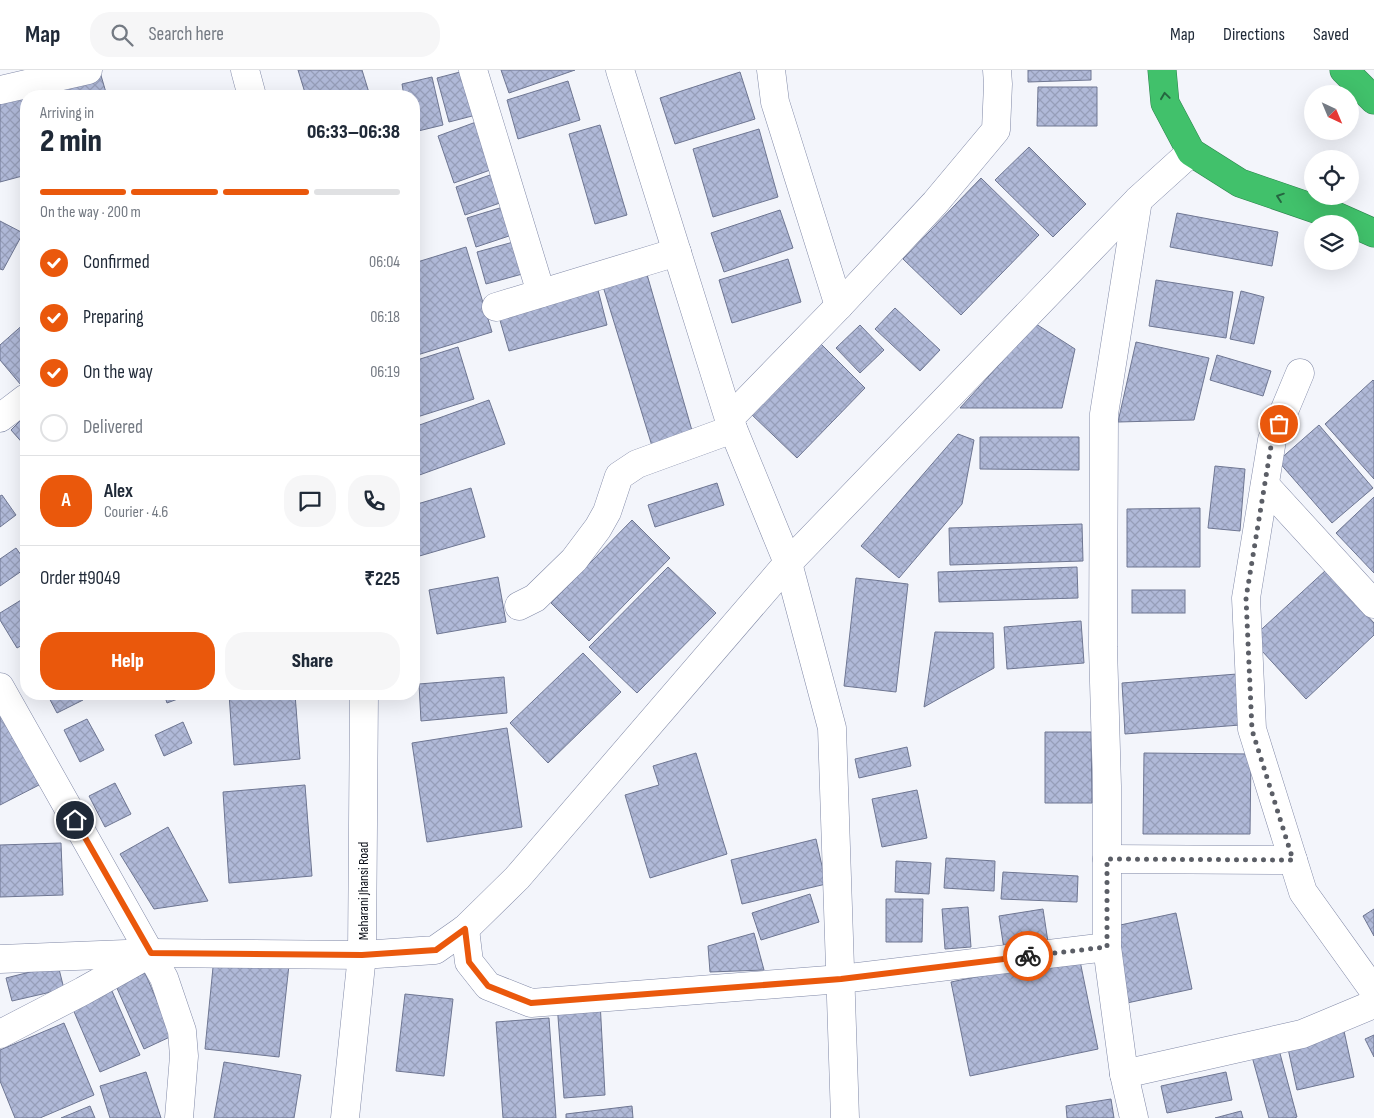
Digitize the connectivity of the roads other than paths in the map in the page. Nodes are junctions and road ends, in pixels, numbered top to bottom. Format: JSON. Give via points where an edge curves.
{"nodes":[{"id":1,"x":88,"y":70,"type":"edge"},
{"id":2,"x":245,"y":70,"type":"edge"},
{"id":3,"x":473,"y":70,"type":"edge"},
{"id":4,"x":620,"y":70,"type":"edge"},
{"id":5,"x":771,"y":70,"type":"edge"},
{"id":6,"x":997,"y":70,"type":"edge"},
{"id":7,"x":1162,"y":70,"type":"edge"},
{"id":8,"x":1344,"y":70,"type":"edge"},
{"id":9,"x":0,"y":90,"type":"edge"},
{"id":10,"x":250,"y":90,"type":"edge"},
{"id":11,"x":1374,"y":100,"type":"edge"},
{"id":12,"x":1191,"y":152,"type":"junction"},
{"id":13,"x":1138,"y":200,"type":"junction"},
{"id":14,"x":1374,"y":233,"type":"edge"},
{"id":15,"x":676,"y":252,"type":"junction"},
{"id":16,"x":541,"y":294,"type":"junction"},
{"id":17,"x":839,"y":306,"type":"junction"},
{"id":18,"x":496,"y":307,"type":"dead end"},
{"id":19,"x":1300,"y":373,"type":"dead end"},
{"id":20,"x":20,"y":403,"type":"edge"},
{"id":21,"x":0,"y":418,"type":"edge"},
{"id":22,"x":731,"y":424,"type":"junction"},
{"id":23,"x":1265,"y":485,"type":"junction"},
{"id":24,"x":788,"y":563,"type":"junction"},
{"id":25,"x":1374,"y":604,"type":"edge"},
{"id":26,"x":519,"y":606,"type":"dead end"},
{"id":27,"x":0,"y":687,"type":"edge"},
{"id":28,"x":364,"y":700,"type":"edge"},
{"id":29,"x":1107,"y":859,"type":"junction"},
{"id":30,"x":1293,"y":860,"type":"junction"},
{"id":31,"x":465,"y":929,"type":"junction"},
{"id":32,"x":1107,"y":947,"type":"junction"},
{"id":33,"x":151,"y":953,"type":"junction"},
{"id":34,"x":362,"y":955,"type":"junction"},
{"id":35,"x":0,"y":959,"type":"edge"},
{"id":36,"x":841,"y":979,"type":"junction"},
{"id":37,"x":1374,"y":991,"type":"edge"},
{"id":38,"x":1374,"y":1004,"type":"edge"},
{"id":39,"x":0,"y":1034,"type":"edge"},
{"id":40,"x":1124,"y":1074,"type":"junction"},
{"id":41,"x":179,"y":1118,"type":"edge"},
{"id":42,"x":345,"y":1118,"type":"edge"},
{"id":43,"x":845,"y":1118,"type":"edge"},
{"id":44,"x":1134,"y":1118,"type":"edge"}],
"edges":[{"from":1,"to":9,"type":"street"},
{"from":2,"to":10,"type":"street"},
{"from":3,"to":16,"type":"street"},
{"from":4,"to":15,"type":"street"},
{"from":5,"to":17,"type":"street","via":[[775,102]]},
{"from":6,"to":17,"type":"street","via":[[996,130],[935,203]]},
{"from":12,"to":7,"type":"highway","one_way":true,"via":[[1165,103]]},
{"from":8,"to":11,"type":"highway"},
{"from":12,"to":13,"type":"street"},
{"from":14,"to":12,"type":"highway","one_way":true,"via":[[1336,216],[1240,183]]},
{"from":13,"to":24,"type":"street"},
{"from":13,"to":29,"type":"street","via":[[1104,414],[1103,647]]},
{"from":15,"to":16,"type":"street"},
{"from":15,"to":22,"type":"street"},
{"from":16,"to":18,"type":"street"},
{"from":17,"to":22,"type":"street"},
{"from":19,"to":23,"type":"street","via":[[1272,440]]},
{"from":20,"to":21,"type":"street"},
{"from":22,"to":24,"type":"street"},
{"from":22,"to":26,"type":"street","via":[[637,464],[619,476],[607,512],[574,560],[535,598]]},
{"from":23,"to":25,"type":"street"},
{"from":23,"to":30,"type":"street","via":[[1246,598],[1252,730]]},
{"from":24,"to":31,"type":"street","via":[[517,878]]},
{"from":24,"to":36,"type":"street","via":[[832,728]]},
{"from":27,"to":33,"type":"street"},
{"from":28,"to":34,"type":"street","name":"Maharani Jhansi Road"},
{"from":29,"to":30,"type":"street"},
{"from":29,"to":32,"type":"street"},
{"from":30,"to":37,"type":"street","via":[[1303,892]]},
{"from":31,"to":34,"type":"street","via":[[436,950]]},
{"from":31,"to":36,"type":"street","via":[[469,962],[488,986],[531,1003]]},
{"from":32,"to":36,"type":"street"},
{"from":32,"to":40,"type":"street"},
{"from":33,"to":34,"type":"street"},
{"from":33,"to":35,"type":"street"},
{"from":33,"to":39,"type":"street"},
{"from":33,"to":41,"type":"street","via":[[164,978],[182,1030],[184,1056]]},
{"from":34,"to":42,"type":"street","name":"Maharani Jhansi Road"},
{"from":36,"to":43,"type":"street"},
{"from":38,"to":40,"type":"street","via":[[1302,1034]]},
{"from":40,"to":44,"type":"street"}]}
